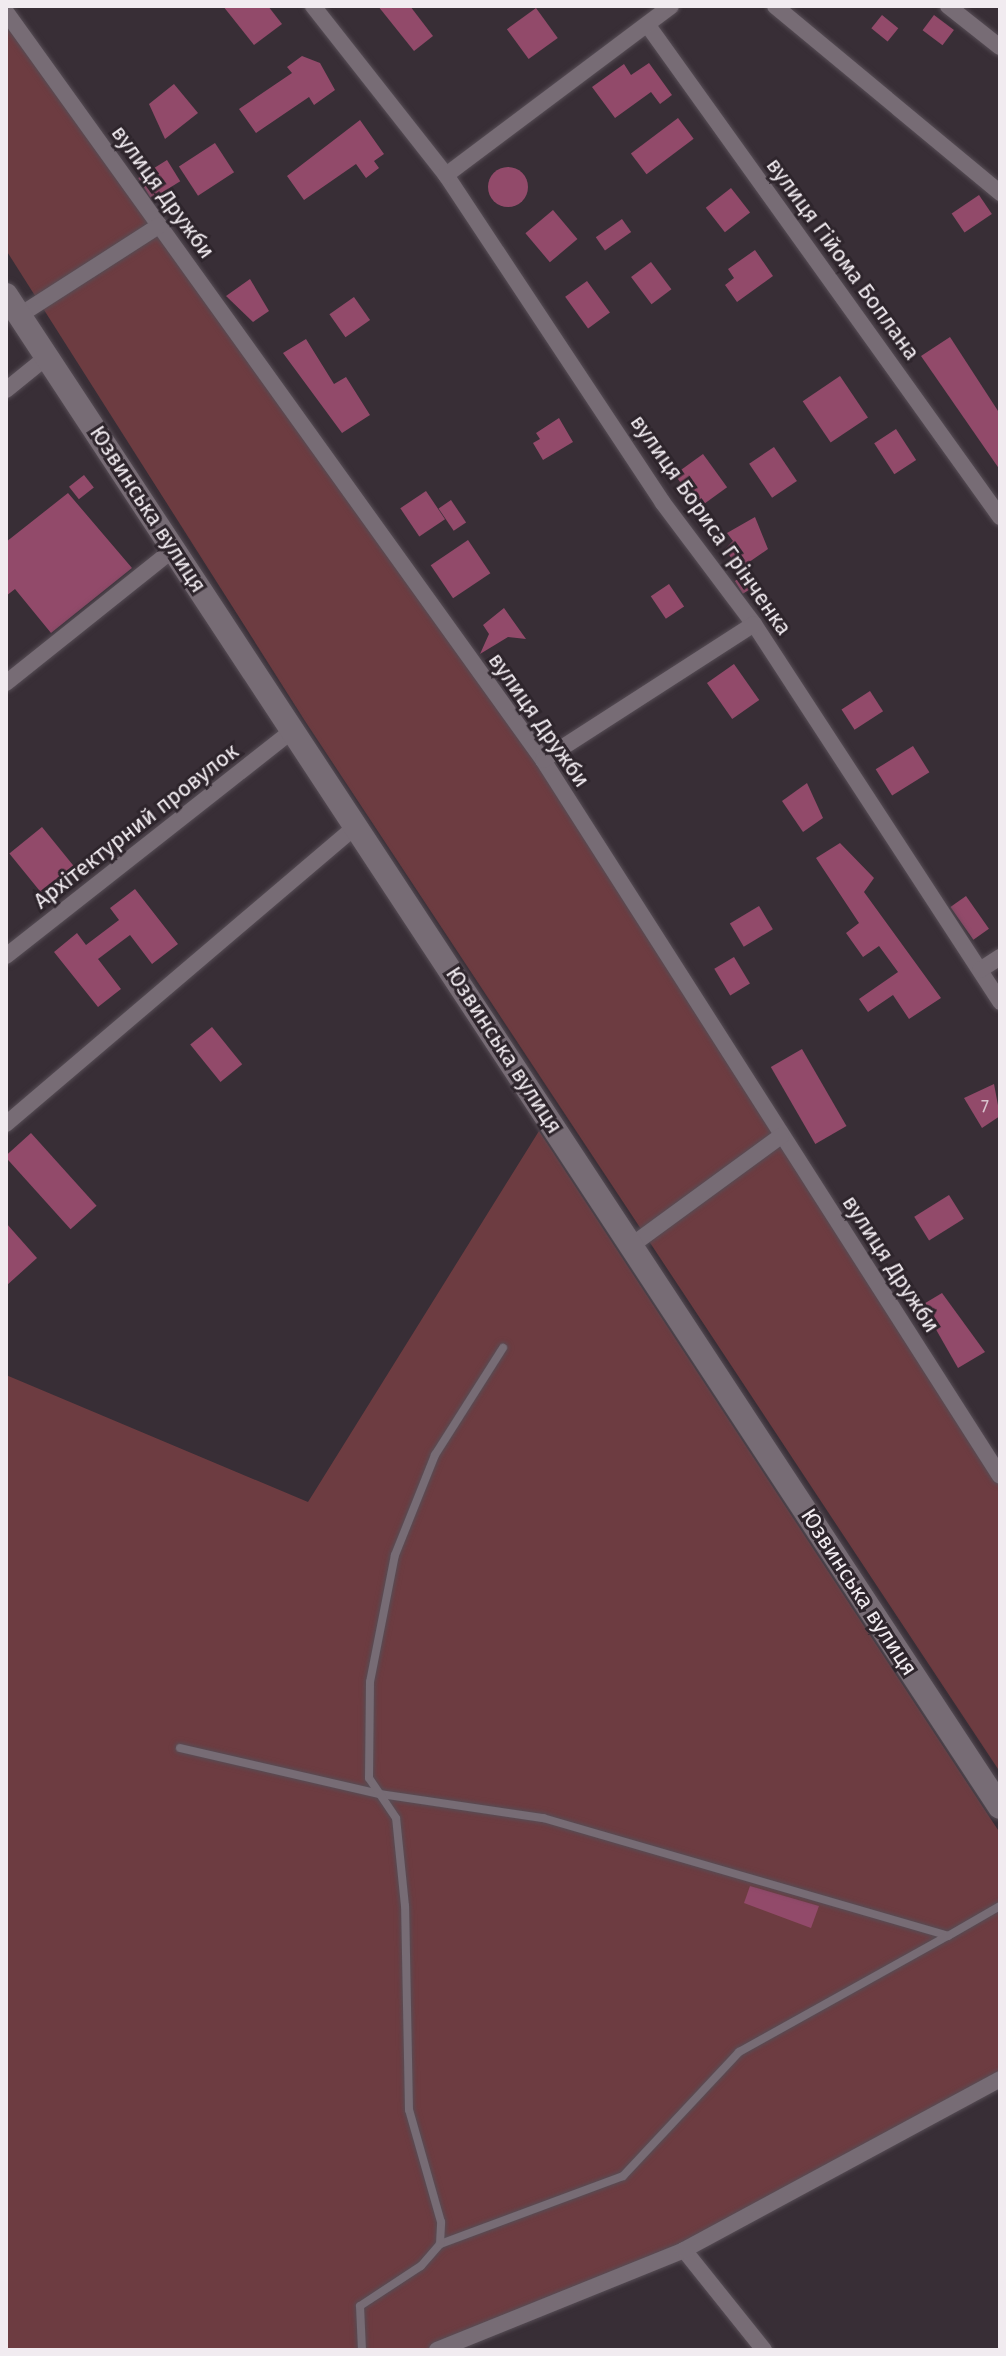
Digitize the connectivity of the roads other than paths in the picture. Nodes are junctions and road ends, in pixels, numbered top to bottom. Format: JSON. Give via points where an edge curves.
{"nodes":[{"id":1,"x":313,"y":6,"type":"edge"},
{"id":2,"x":671,"y":6,"type":"edge"},
{"id":3,"x":775,"y":6,"type":"edge"},
{"id":4,"x":948,"y":6,"type":"edge"},
{"id":5,"x":6,"y":12,"type":"edge"},
{"id":6,"x":649,"y":27,"type":"junction"},
{"id":7,"x":1000,"y":47,"type":"edge"},
{"id":8,"x":446,"y":175,"type":"junction"},
{"id":9,"x":1000,"y":193,"type":"edge"},
{"id":10,"x":160,"y":225,"type":"junction"},
{"id":11,"x":13,"y":305,"type":"edge"},
{"id":12,"x":48,"y":356,"type":"junction"},
{"id":13,"x":6,"y":390,"type":"edge"},
{"id":14,"x":1000,"y":517,"type":"edge"},
{"id":15,"x":174,"y":549,"type":"junction"},
{"id":16,"x":754,"y":624,"type":"junction"},
{"id":17,"x":6,"y":683,"type":"edge"},
{"id":18,"x":293,"y":730,"type":"junction"},
{"id":19,"x":543,"y":760,"type":"junction"},
{"id":20,"x":356,"y":826,"type":"junction"},
{"id":21,"x":6,"y":956,"type":"edge"},
{"id":22,"x":1000,"y":957,"type":"edge"},
{"id":23,"x":980,"y":970,"type":"junction"},
{"id":24,"x":1000,"y":1002,"type":"edge"},
{"id":25,"x":6,"y":1124,"type":"edge"},
{"id":26,"x":781,"y":1136,"type":"junction"},
{"id":27,"x":632,"y":1245,"type":"junction"},
{"id":28,"x":503,"y":1348,"type":"dead end"},
{"id":29,"x":1000,"y":1476,"type":"edge"},
{"id":30,"x":180,"y":1748,"type":"dead end"},
{"id":31,"x":380,"y":1794,"type":"junction"},
{"id":32,"x":1000,"y":1807,"type":"edge"},
{"id":33,"x":1000,"y":1906,"type":"edge"},
{"id":34,"x":948,"y":1936,"type":"junction"},
{"id":35,"x":1000,"y":2079,"type":"edge"},
{"id":36,"x":440,"y":2244,"type":"junction"},
{"id":37,"x":684,"y":2250,"type":"junction"},
{"id":38,"x":362,"y":2350,"type":"edge"},
{"id":39,"x":437,"y":2350,"type":"edge"},
{"id":40,"x":764,"y":2350,"type":"edge"}],
"edges":[{"from":1,"to":8,"type":"street","name":"вулиця Бориса Грінченка"},
{"from":2,"to":6,"type":"street"},
{"from":3,"to":9,"type":"street"},
{"from":4,"to":7,"type":"street"},
{"from":5,"to":10,"type":"street","name":"вулиця Дружби"},
{"from":6,"to":8,"type":"street"},
{"from":6,"to":14,"type":"street","name":"вулиця Гійома Боплана"},
{"from":8,"to":16,"type":"street","name":"вулиця Бориса Грінченка","via":[[663,503]]},
{"from":10,"to":11,"type":"street"},
{"from":10,"to":19,"type":"street","name":"вулиця Дружби"},
{"from":11,"to":12,"type":"main road","name":"Юзвинська вулиця"},
{"from":12,"to":13,"type":"street"},
{"from":12,"to":15,"type":"main road","name":"Юзвинська вулиця"},
{"from":15,"to":17,"type":"street"},
{"from":15,"to":18,"type":"main road","name":"Юзвинська вулиця"},
{"from":16,"to":19,"type":"street"},
{"from":16,"to":23,"type":"street","name":"вулиця Бориса Грінченка"},
{"from":18,"to":20,"type":"main road","name":"Юзвинська вулиця"},
{"from":18,"to":21,"type":"street","name":"Архітектурний провулок"},
{"from":19,"to":26,"type":"street","name":"вулиця Дружби"},
{"from":20,"to":25,"type":"street"},
{"from":20,"to":27,"type":"main road","name":"Юзвинська вулиця"},
{"from":22,"to":23,"type":"street"},
{"from":23,"to":24,"type":"street","name":"вулиця Бориса Грінченка"},
{"from":26,"to":27,"type":"street"},
{"from":26,"to":29,"type":"street","name":"вулиця Дружби"},
{"from":27,"to":32,"type":"main road","name":"Юзвинська вулиця"},
{"from":28,"to":31,"type":"lane","via":[[435,1455],[395,1555],[370,1682],[369,1778]]},
{"from":30,"to":31,"type":"lane"},
{"from":31,"to":34,"type":"lane","via":[[543,1818]]},
{"from":31,"to":36,"type":"lane","via":[[396,1818],[409,2110],[441,2222]]},
{"from":33,"to":34,"type":"lane"},
{"from":34,"to":36,"type":"lane","via":[[739,2052],[623,2176]]},
{"from":35,"to":37,"type":"street"},
{"from":36,"to":38,"type":"lane","via":[[421,2266],[360,2306]]},
{"from":37,"to":39,"type":"street"},
{"from":37,"to":40,"type":"street"}]}
